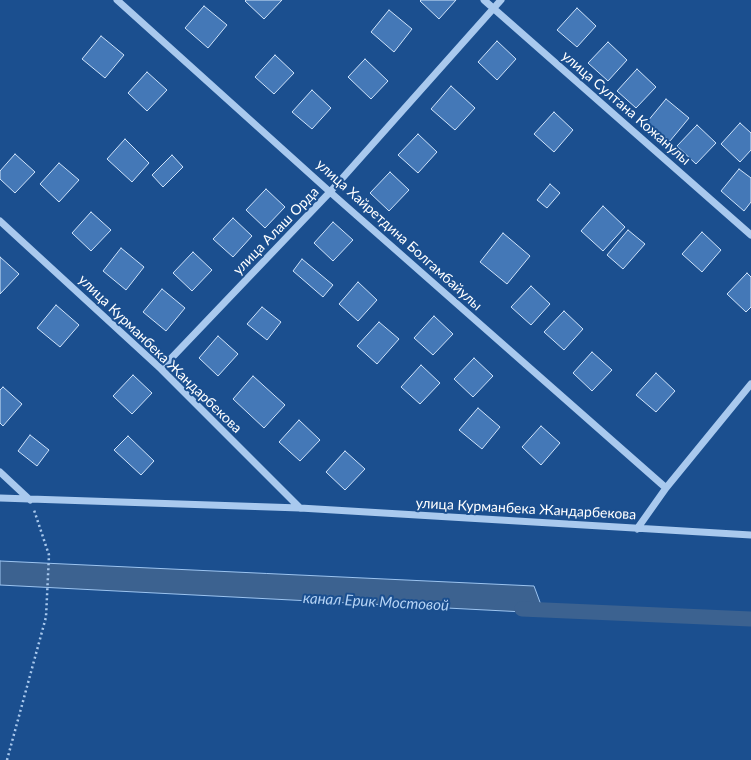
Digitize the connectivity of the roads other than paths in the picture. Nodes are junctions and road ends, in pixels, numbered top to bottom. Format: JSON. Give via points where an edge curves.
{"nodes":[{"id":1,"x":117,"y":0,"type":"edge"},
{"id":2,"x":484,"y":0,"type":"edge"},
{"id":3,"x":501,"y":0,"type":"edge"},
{"id":4,"x":494,"y":8,"type":"junction"},
{"id":5,"x":330,"y":192,"type":"junction"},
{"id":6,"x":0,"y":221,"type":"edge"},
{"id":7,"x":751,"y":235,"type":"edge"},
{"id":8,"x":161,"y":369,"type":"junction"},
{"id":9,"x":751,"y":384,"type":"edge"},
{"id":10,"x":0,"y":472,"type":"edge"},
{"id":11,"x":666,"y":488,"type":"junction"},
{"id":12,"x":0,"y":498,"type":"edge"},
{"id":13,"x":30,"y":500,"type":"junction"},
{"id":14,"x":300,"y":508,"type":"junction"},
{"id":15,"x":637,"y":529,"type":"junction"},
{"id":16,"x":751,"y":535,"type":"edge"}],
"edges":[{"from":1,"to":5,"type":"street","name":"улица Хайретдина Болгамбайулы"},
{"from":2,"to":4,"type":"street","name":"улица Султана Кожанулы"},
{"from":3,"to":4,"type":"street","name":"улица Алаш Орда"},
{"from":4,"to":5,"type":"street","name":"улица Алаш Орда"},
{"from":4,"to":7,"type":"street","name":"улица Султана Кожанулы"},
{"from":5,"to":8,"type":"street","name":"улица Алаш Орда"},
{"from":5,"to":11,"type":"street","name":"улица Хайретдина Болгамбайулы"},
{"from":6,"to":8,"type":"street","name":"улица Курманбека Жандарбекова"},
{"from":8,"to":14,"type":"street","name":"улица Курманбека Жандарбекова"},
{"from":9,"to":11,"type":"street"},
{"from":10,"to":13,"type":"street"},
{"from":11,"to":15,"type":"street"},
{"from":12,"to":13,"type":"street","name":"улица Курманбека Жандарбекова"},
{"from":13,"to":14,"type":"street","name":"улица Курманбека Жандарбекова"},
{"from":14,"to":15,"type":"street","name":"улица Курманбека Жандарбекова"},
{"from":15,"to":16,"type":"street","name":"улица Курманбека Жандарбекова"}]}
